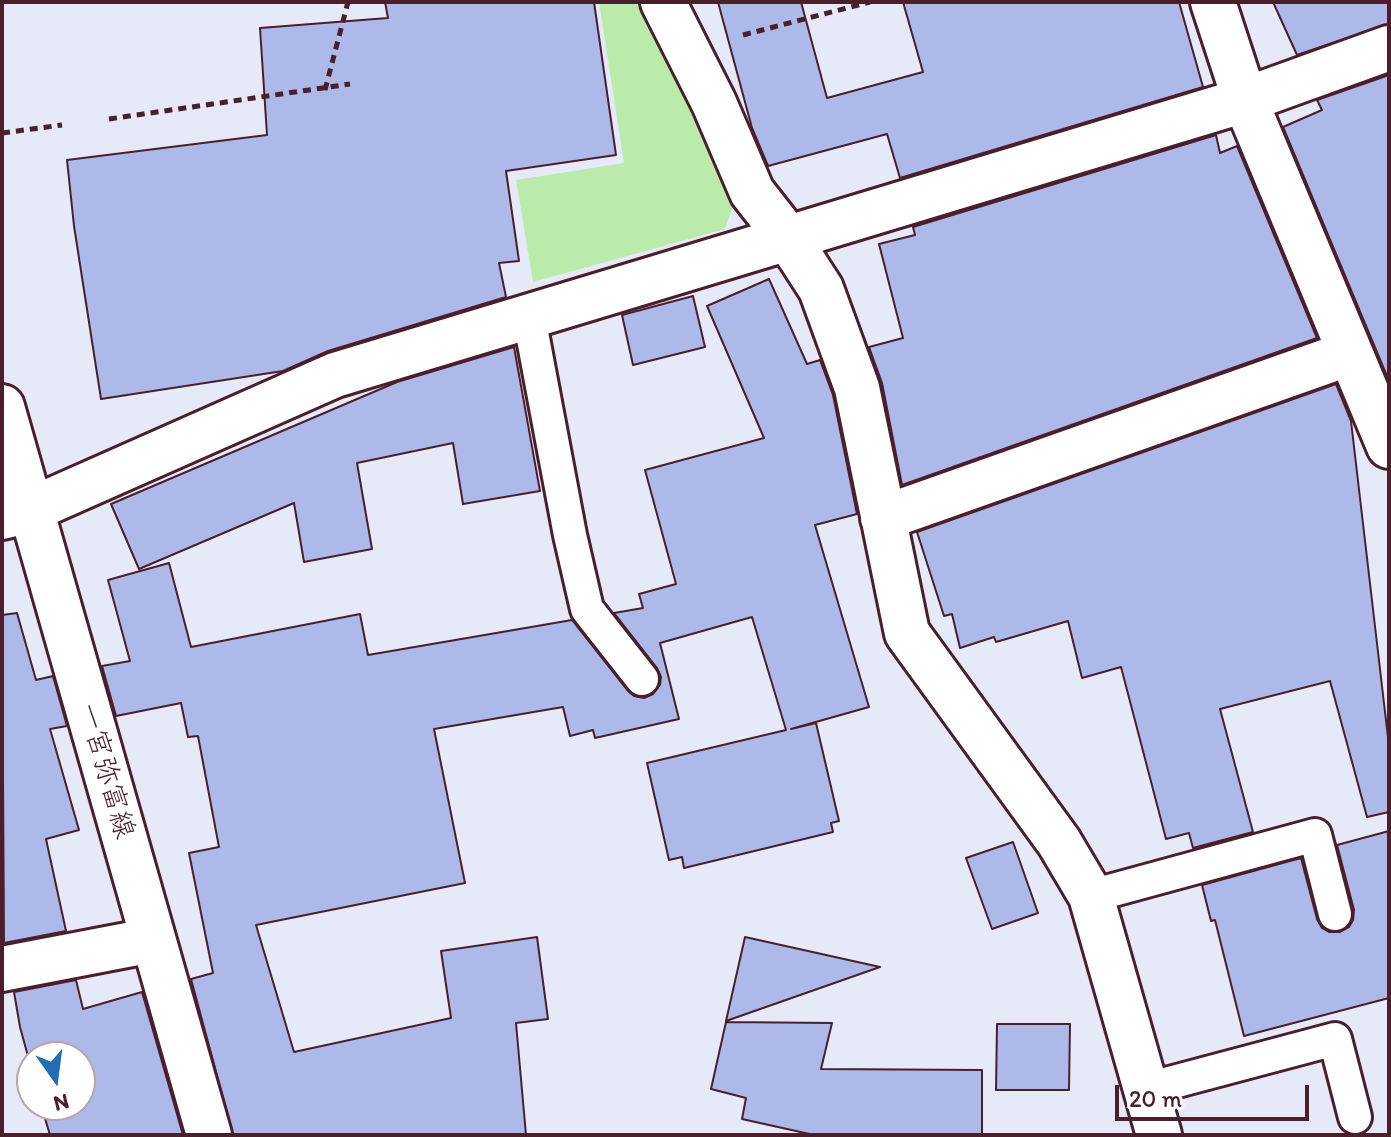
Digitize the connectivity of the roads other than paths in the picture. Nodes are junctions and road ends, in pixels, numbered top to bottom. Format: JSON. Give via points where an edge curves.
{"nodes":[{"id":1,"x":663,"y":2,"type":"edge"},
{"id":2,"x":1213,"y":2,"type":"edge"},
{"id":3,"x":1389,"y":48,"type":"edge"},
{"id":4,"x":1245,"y":100,"type":"junction"},
{"id":5,"x":788,"y":238,"type":"junction"},
{"id":6,"x":529,"y":317,"type":"junction"},
{"id":7,"x":1350,"y":353,"type":"junction"},
{"id":8,"x":2,"y":407,"type":"edge"},
{"id":9,"x":1389,"y":446,"type":"edge"},
{"id":10,"x":16,"y":514,"type":"edge"},
{"id":11,"x":883,"y":518,"type":"junction"},
{"id":12,"x":642,"y":679,"type":"dead end"},
{"id":13,"x":1091,"y":896,"type":"junction"},
{"id":14,"x":1335,"y":914,"type":"dead end"},
{"id":15,"x":153,"y":940,"type":"junction"},
{"id":16,"x":2,"y":969,"type":"edge"},
{"id":17,"x":1147,"y":1089,"type":"junction"},
{"id":18,"x":1355,"y":1117,"type":"dead end"},
{"id":19,"x":209,"y":1135,"type":"edge"},
{"id":20,"x":1159,"y":1135,"type":"edge"}],
"edges":[{"from":1,"to":5,"type":"street","via":[[752,192]]},
{"from":2,"to":4,"type":"street"},
{"from":3,"to":4,"type":"street"},
{"from":4,"to":5,"type":"street"},
{"from":4,"to":7,"type":"street"},
{"from":5,"to":6,"type":"street"},
{"from":5,"to":11,"type":"street","via":[[821,289],[857,388]]},
{"from":6,"to":10,"type":"street","via":[[335,375]]},
{"from":6,"to":12,"type":"lane","via":[[587,609]]},
{"from":7,"to":9,"type":"street"},
{"from":7,"to":11,"type":"street"},
{"from":8,"to":10,"type":"street","name":"一宮弥富線"},
{"from":10,"to":15,"type":"street","name":"一宮弥富線"},
{"from":11,"to":13,"type":"street","via":[[907,633],[1059,842]]},
{"from":13,"to":14,"type":"lane","via":[[1315,835]]},
{"from":13,"to":17,"type":"street"},
{"from":15,"to":16,"type":"street"},
{"from":15,"to":19,"type":"street","name":"一宮弥富線"},
{"from":17,"to":18,"type":"lane","via":[[1335,1039]]},
{"from":17,"to":20,"type":"street"}]}
